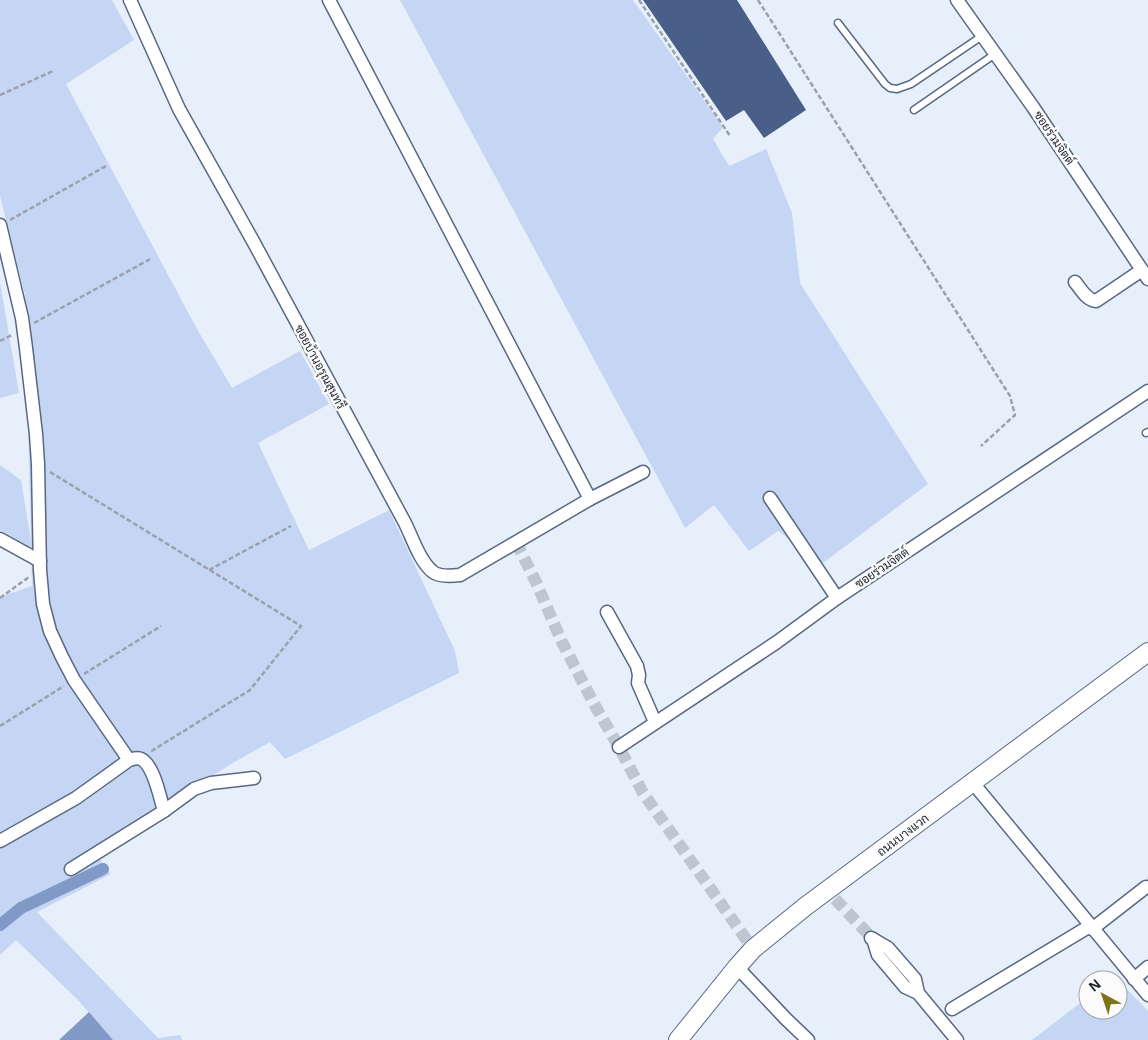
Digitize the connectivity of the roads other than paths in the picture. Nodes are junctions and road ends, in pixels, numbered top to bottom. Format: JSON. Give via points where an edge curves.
{"nodes":[{"id":1,"x":130,"y":0,"type":"edge"},
{"id":2,"x":329,"y":0,"type":"edge"},
{"id":3,"x":957,"y":0,"type":"edge"},
{"id":4,"x":838,"y":23,"type":"dead end"},
{"id":5,"x":982,"y":36,"type":"junction"},
{"id":6,"x":995,"y":54,"type":"junction"},
{"id":7,"x":914,"y":110,"type":"dead end"},
{"id":8,"x":0,"y":225,"type":"edge"},
{"id":9,"x":1145,"y":274,"type":"edge"},
{"id":10,"x":1075,"y":282,"type":"dead end"},
{"id":11,"x":1148,"y":391,"type":"edge"},
{"id":12,"x":644,"y":472,"type":"dead end"},
{"id":13,"x":770,"y":498,"type":"dead end"},
{"id":14,"x":590,"y":499,"type":"junction"},
{"id":15,"x":0,"y":539,"type":"edge"},
{"id":16,"x":40,"y":565,"type":"junction"},
{"id":17,"x":837,"y":598,"type":"junction"},
{"id":18,"x":607,"y":612,"type":"dead end"},
{"id":19,"x":1148,"y":652,"type":"edge"},
{"id":20,"x":655,"y":722,"type":"junction"},
{"id":21,"x":619,"y":747,"type":"dead end"},
{"id":22,"x":134,"y":759,"type":"junction"},
{"id":23,"x":254,"y":778,"type":"dead end"},
{"id":24,"x":973,"y":783,"type":"junction"},
{"id":25,"x":164,"y":811,"type":"junction"},
{"id":26,"x":0,"y":841,"type":"edge"},
{"id":27,"x":71,"y":869,"type":"dead end"},
{"id":28,"x":1146,"y":887,"type":"dead end"},
{"id":29,"x":1091,"y":928,"type":"junction"},
{"id":30,"x":872,"y":938,"type":"tunnel mouth"},
{"id":31,"x":737,"y":967,"type":"junction"},
{"id":32,"x":1148,"y":967,"type":"edge"},
{"id":33,"x":1134,"y":979,"type":"junction"},
{"id":34,"x":1148,"y":995,"type":"edge"},
{"id":35,"x":952,"y":1009,"type":"dead end"},
{"id":36,"x":678,"y":1040,"type":"edge"},
{"id":37,"x":808,"y":1040,"type":"edge"},
{"id":38,"x":956,"y":1040,"type":"edge"}],
"edges":[{"from":1,"to":14,"type":"street","name":"ซอยบ้านอรุณสุนทรี","via":[[179,109],[423,561],[434,573],[460,575]]},
{"from":2,"to":14,"type":"street"},
{"from":3,"to":5,"type":"street","name":"ซอยร่วมจิตต์"},
{"from":4,"to":5,"type":"lane","via":[[885,84],[897,89],[912,84]]},
{"from":5,"to":6,"type":"street","name":"ซอยร่วมจิตต์"},
{"from":6,"to":7,"type":"lane"},
{"from":6,"to":9,"type":"street","name":"ซอยร่วมจิตต์"},
{"from":8,"to":16,"type":"street","via":[[23,329],[36,434]]},
{"from":9,"to":10,"type":"street","via":[[1096,302],[1087,297]]},
{"from":11,"to":17,"type":"street","name":"ซอยร่วมจิตต์"},
{"from":12,"to":14,"type":"street","name":"ซอยบ้านอรุณสุนทรี"},
{"from":13,"to":17,"type":"street"},
{"from":15,"to":16,"type":"street"},
{"from":16,"to":22,"type":"street","via":[[43,604],[50,631],[62,657],[76,682]]},
{"from":17,"to":20,"type":"street","name":"ซอยร่วมจิตต์","via":[[777,642]]},
{"from":18,"to":20,"type":"street","via":[[637,666],[638,683]]},
{"from":19,"to":24,"type":"main road","name":"ถนนบางแวก"},
{"from":20,"to":21,"type":"street","name":"ซอยร่วมจิตต์"},
{"from":22,"to":25,"type":"street","via":[[146,762],[152,771]]},
{"from":22,"to":26,"type":"street","via":[[76,798]]},
{"from":23,"to":25,"type":"street","via":[[211,783],[194,789]]},
{"from":24,"to":29,"type":"street"},
{"from":24,"to":31,"type":"main road","name":"ถนนบางแวก","via":[[831,895],[806,906],[753,949]]},
{"from":25,"to":27,"type":"street"},
{"from":28,"to":29,"type":"street"},
{"from":29,"to":33,"type":"street"},
{"from":29,"to":35,"type":"street"},
{"from":30,"to":38,"type":"street","via":[[878,955],[905,987],[918,993]]},
{"from":31,"to":36,"type":"main road","name":"ถนนบางแวก"},
{"from":31,"to":37,"type":"street"},
{"from":32,"to":33,"type":"street"},
{"from":33,"to":34,"type":"street"}]}
